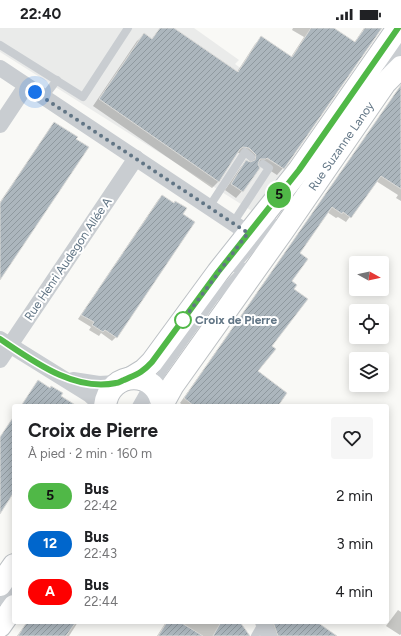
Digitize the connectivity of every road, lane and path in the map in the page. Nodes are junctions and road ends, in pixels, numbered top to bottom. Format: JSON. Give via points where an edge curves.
{"nodes":[{"id":1,"x":128,"y":28,"type":"edge"},
{"id":2,"x":400,"y":34,"type":"edge"},
{"id":3,"x":0,"y":45,"type":"edge"},
{"id":4,"x":401,"y":67,"type":"edge"},
{"id":5,"x":0,"y":68,"type":"edge"},
{"id":6,"x":57,"y":80,"type":"junction"},
{"id":7,"x":26,"y":86,"type":"junction"},
{"id":8,"x":44,"y":97,"type":"junction"},
{"id":9,"x":0,"y":125,"type":"edge"},
{"id":10,"x":252,"y":157,"type":"dead end"},
{"id":11,"x":136,"y":158,"type":"junction"},
{"id":12,"x":262,"y":164,"type":"dead end"},
{"id":13,"x":293,"y":191,"type":"dead end"},
{"id":14,"x":209,"y":207,"type":"junction"},
{"id":15,"x":278,"y":213,"type":"dead end"},
{"id":16,"x":241,"y":228,"type":"junction"},
{"id":17,"x":5,"y":342,"type":"edge"},
{"id":18,"x":0,"y":360,"type":"edge"},
{"id":19,"x":60,"y":376,"type":"junction"},
{"id":20,"x":146,"y":392,"type":"edge"},
{"id":21,"x":101,"y":404,"type":"edge"},
{"id":22,"x":105,"y":404,"type":"edge"},
{"id":23,"x":137,"y":404,"type":"edge"},
{"id":24,"x":12,"y":568,"type":"edge"},
{"id":25,"x":12,"y":584,"type":"edge"},
{"id":26,"x":0,"y":585,"type":"edge"},
{"id":27,"x":12,"y":594,"type":"edge"},
{"id":28,"x":0,"y":601,"type":"edge"},
{"id":29,"x":12,"y":609,"type":"edge"},
{"id":30,"x":0,"y":611,"type":"edge"},
{"id":31,"x":262,"y":624,"type":"edge"},
{"id":32,"x":264,"y":624,"type":"edge"},
{"id":33,"x":0,"y":626,"type":"edge"},
{"id":34,"x":255,"y":636,"type":"edge"},
{"id":35,"x":269,"y":636,"type":"edge"}],
"edges":[{"from":1,"to":6,"type":"lane","via":[[83,97]]},
{"from":2,"to":13,"type":"lane"},
{"from":2,"to":16,"type":"main road","name":"Rue Suzanne Lanoy","via":[[299,170]]},
{"from":2,"to":20,"type":"lane","via":[[277,228],[254,257],[215,298]]},
{"from":3,"to":6,"type":"lane"},
{"from":4,"to":20,"type":"main road","name":"Rue Suzanne Lanoy","via":[[385,84],[173,384]]},
{"from":5,"to":7,"type":"street"},
{"from":6,"to":8,"type":"lane"},
{"from":7,"to":8,"type":"street"},
{"from":7,"to":9,"type":"street"},
{"from":8,"to":11,"type":"street"},
{"from":10,"to":14,"type":"lane","via":[[245,152],[231,181]]},
{"from":11,"to":14,"type":"street"},
{"from":11,"to":17,"type":"street","name":"Rue Henri Audegon Allée A"},
{"from":12,"to":16,"type":"lane","via":[[269,168],[248,192]]},
{"from":14,"to":16,"type":"street"},
{"from":15,"to":20,"type":"lane","via":[[252,248],[208,298]]},
{"from":16,"to":20,"type":"main road","name":"Rue Suzanne Lanoy","via":[[200,295],[144,370]]},
{"from":17,"to":18,"type":"street","name":"Rue Henri Audegon Allée A"},
{"from":17,"to":19,"type":"street"},
{"from":19,"to":20,"type":"street","via":[[91,384]]},
{"from":19,"to":21,"type":"street"},
{"from":20,"to":22,"type":"main road","via":[[112,388]]},
{"from":20,"to":23,"type":"lane"},
{"from":24,"to":26,"type":"main road"},
{"from":25,"to":28,"type":"lane"},
{"from":27,"to":30,"type":"lane"},
{"from":29,"to":33,"type":"main road"},
{"from":31,"to":34,"type":"lane"},
{"from":32,"to":35,"type":"street"}]}
